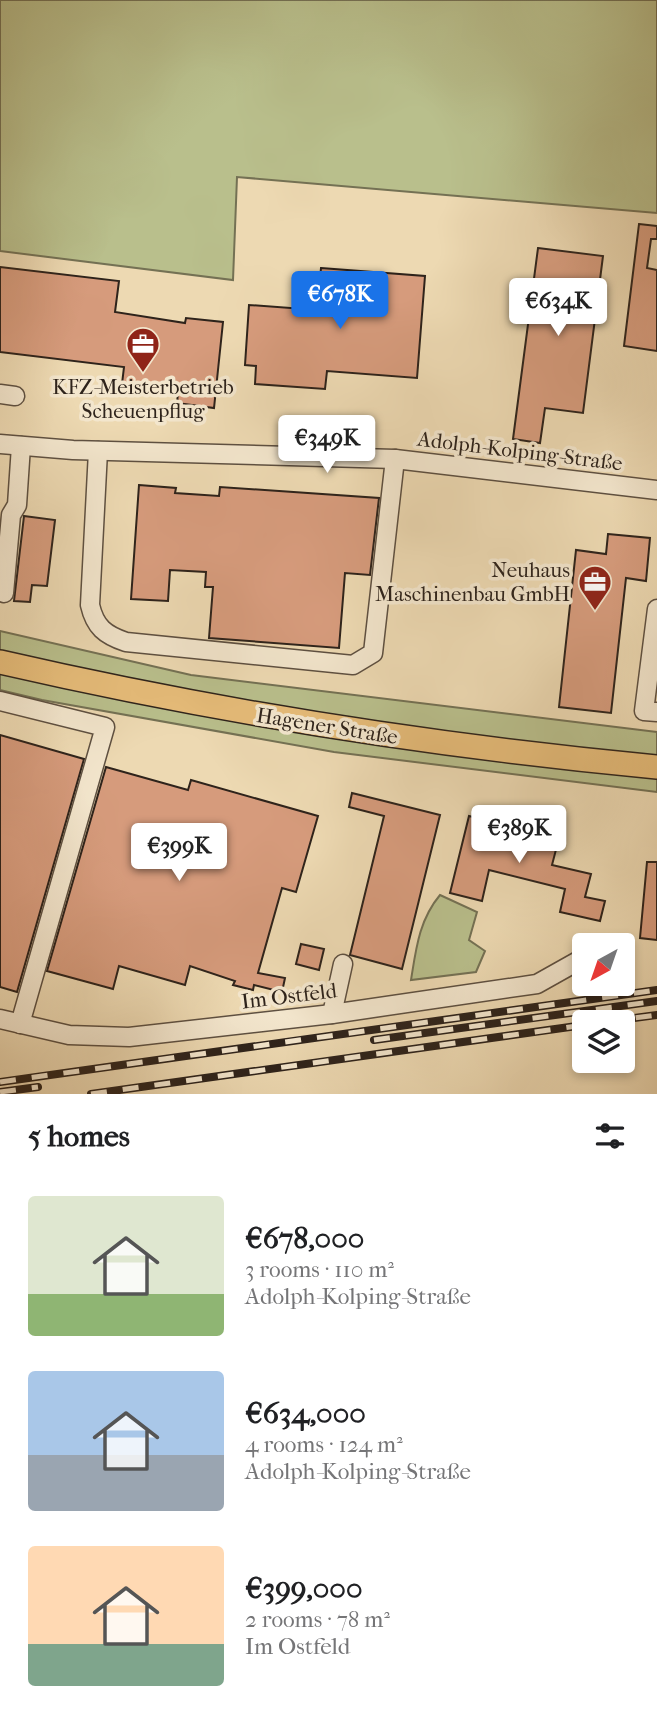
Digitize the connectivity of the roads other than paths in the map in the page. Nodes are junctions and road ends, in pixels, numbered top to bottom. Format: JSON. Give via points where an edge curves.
{"nodes":[{"id":1,"x":0,"y":444,"type":"edge"},
{"id":2,"x":21,"y":446,"type":"junction"},
{"id":3,"x":98,"y":451,"type":"junction"},
{"id":4,"x":395,"y":459,"type":"junction"},
{"id":5,"x":657,"y":490,"type":"edge"},
{"id":6,"x":4,"y":593,"type":"dead end"},
{"id":7,"x":657,"y":609,"type":"edge"},
{"id":8,"x":0,"y":662,"type":"edge"},
{"id":9,"x":0,"y":701,"type":"edge"},
{"id":10,"x":657,"y":712,"type":"edge"},
{"id":11,"x":657,"y":768,"type":"edge"},
{"id":12,"x":343,"y":964,"type":"dead end"},
{"id":13,"x":572,"y":964,"type":"edge"},
{"id":14,"x":332,"y":1014,"type":"junction"},
{"id":15,"x":0,"y":1019,"type":"edge"},
{"id":16,"x":20,"y":1024,"type":"junction"}],
"edges":[{"from":1,"to":2,"type":"street","name":"Adolph-Kolping-Straße"},
{"from":2,"to":3,"type":"street","name":"Adolph-Kolping-Straße"},
{"from":2,"to":6,"type":"street"},
{"from":3,"to":4,"type":"street","name":"Adolph-Kolping-Straße"},
{"from":3,"to":4,"type":"street","via":[[90,605],[104,633],[126,642],[353,665],[373,653]]},
{"from":4,"to":5,"type":"street","name":"Adolph-Kolping-Straße"},
{"from":7,"to":10,"type":"street","via":[[644,711]]},
{"from":8,"to":11,"type":"main road","name":"Hagener Straße","via":[[345,730]]},
{"from":9,"to":16,"type":"street","via":[[105,727]]},
{"from":12,"to":14,"type":"street"},
{"from":13,"to":14,"type":"street","name":"Im Ostfeld","via":[[537,984]]},
{"from":14,"to":16,"type":"street","name":"Im Ostfeld","via":[[110,1038]]},
{"from":15,"to":16,"type":"street","name":"Im Ostfeld"}]}
